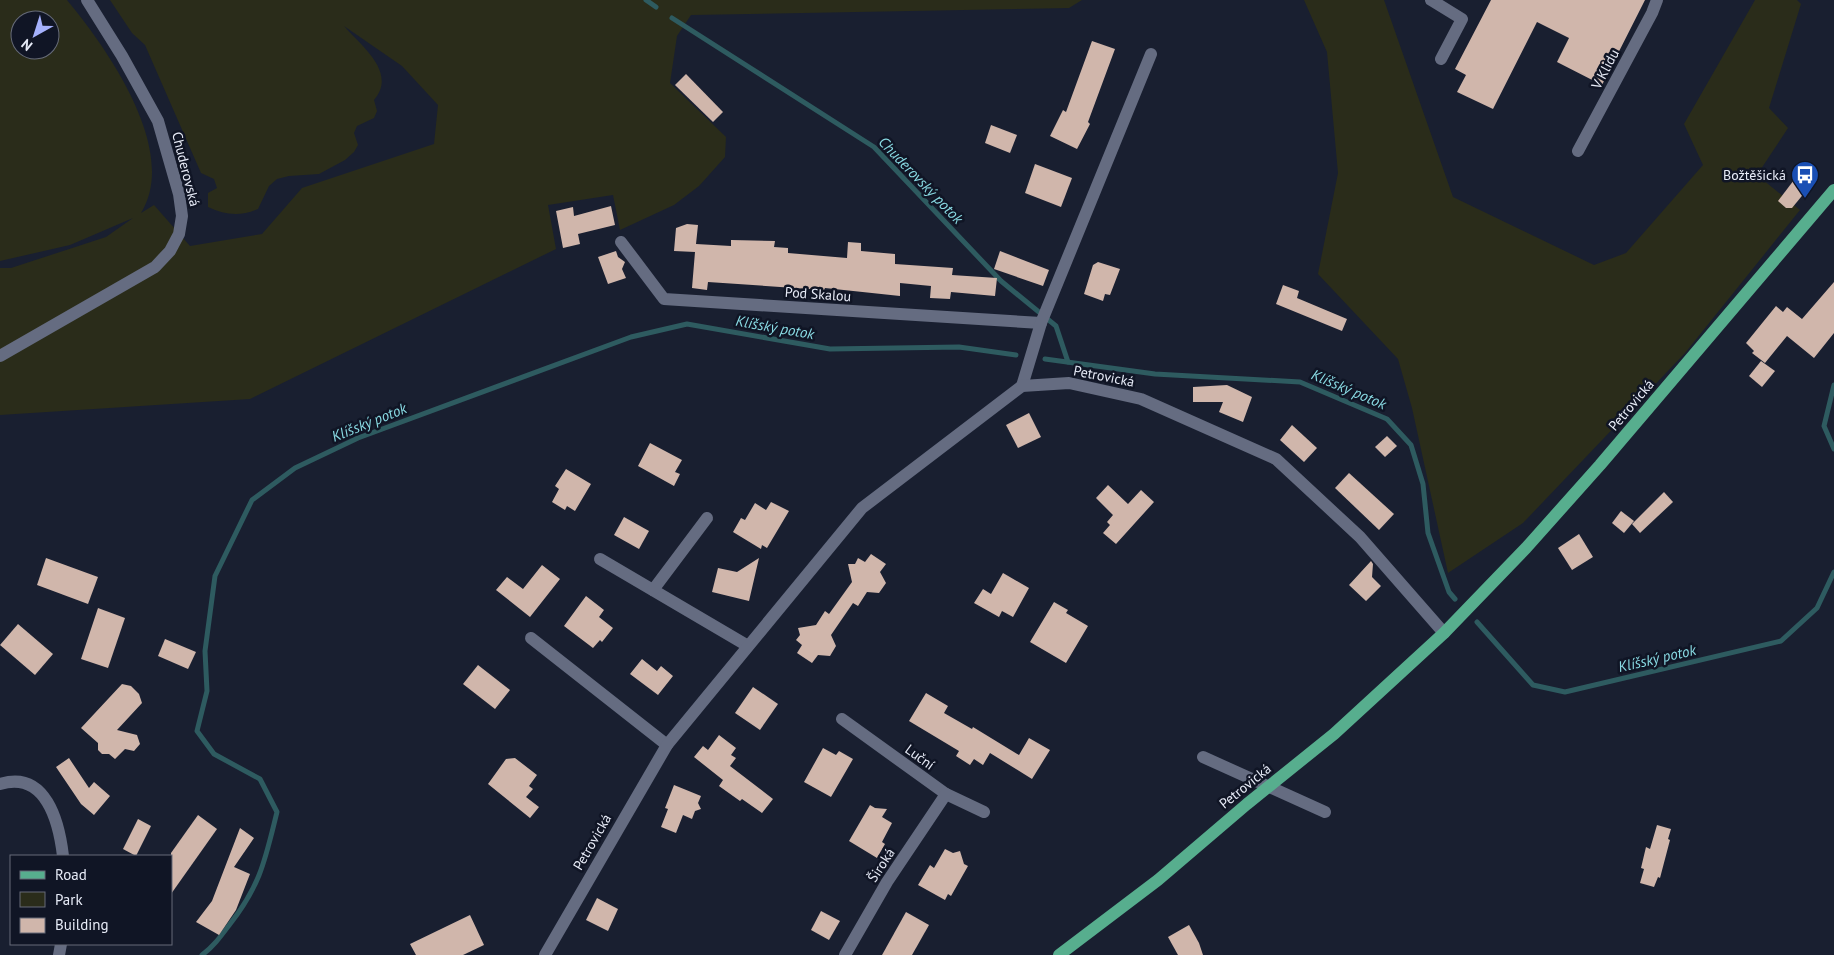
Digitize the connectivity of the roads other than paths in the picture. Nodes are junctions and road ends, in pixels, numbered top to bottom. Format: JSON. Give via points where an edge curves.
{"nodes":[{"id":1,"x":87,"y":0,"type":"edge"},
{"id":2,"x":1431,"y":0,"type":"edge"},
{"id":3,"x":1657,"y":0,"type":"edge"},
{"id":4,"x":1150,"y":54,"type":"dead end"},
{"id":5,"x":1441,"y":59,"type":"dead end"},
{"id":6,"x":1578,"y":151,"type":"dead end"},
{"id":7,"x":1834,"y":190,"type":"edge"},
{"id":8,"x":622,"y":242,"type":"dead end"},
{"id":9,"x":1041,"y":322,"type":"junction"},
{"id":10,"x":0,"y":356,"type":"edge"},
{"id":11,"x":1022,"y":386,"type":"junction"},
{"id":12,"x":707,"y":518,"type":"dead end"},
{"id":13,"x":600,"y":559,"type":"dead end"},
{"id":14,"x":653,"y":590,"type":"junction"},
{"id":15,"x":1444,"y":633,"type":"junction"},
{"id":16,"x":531,"y":638,"type":"dead end"},
{"id":17,"x":748,"y":646,"type":"junction"},
{"id":18,"x":842,"y":720,"type":"dead end"},
{"id":19,"x":667,"y":745,"type":"junction"},
{"id":20,"x":1203,"y":757,"type":"dead end"},
{"id":21,"x":0,"y":784,"type":"edge"},
{"id":22,"x":946,"y":794,"type":"junction"},
{"id":23,"x":984,"y":812,"type":"dead end"},
{"id":24,"x":1326,"y":812,"type":"dead end"},
{"id":25,"x":63,"y":855,"type":"edge"},
{"id":26,"x":545,"y":955,"type":"edge"},
{"id":27,"x":845,"y":955,"type":"edge"},
{"id":28,"x":1059,"y":955,"type":"edge"}],
"edges":[{"from":1,"to":10,"type":"street","name":"Chuderovská","via":[[158,121],[179,194],[182,216],[179,234],[170,251],[155,267]]},
{"from":2,"to":5,"type":"street","via":[[1462,19]]},
{"from":3,"to":6,"type":"street","name":"V Klidu"},
{"from":4,"to":9,"type":"street"},
{"from":7,"to":15,"type":"main road","name":"Petrovická","via":[[1600,465]]},
{"from":8,"to":9,"type":"street","name":"Pod Skalou","via":[[664,299]]},
{"from":9,"to":11,"type":"street"},
{"from":11,"to":15,"type":"street","name":"Petrovická","via":[[1069,383],[1141,399],[1276,459],[1360,537]]},
{"from":11,"to":17,"type":"street","name":"Petrovická","via":[[862,508]]},
{"from":12,"to":14,"type":"street"},
{"from":13,"to":14,"type":"street"},
{"from":14,"to":17,"type":"street"},
{"from":15,"to":28,"type":"main road","name":"Petrovická","via":[[1334,734],[1158,880]]},
{"from":16,"to":19,"type":"street"},
{"from":17,"to":19,"type":"street","name":"Petrovická"},
{"from":18,"to":22,"type":"street","name":"Luční"},
{"from":19,"to":26,"type":"street","name":"Petrovická"},
{"from":20,"to":24,"type":"street"},
{"from":21,"to":25,"type":"street","via":[[24,783],[45,796],[60,830]]},
{"from":22,"to":23,"type":"street","name":"Luční"},
{"from":22,"to":27,"type":"street","name":"Široká","via":[[887,882]]}]}
